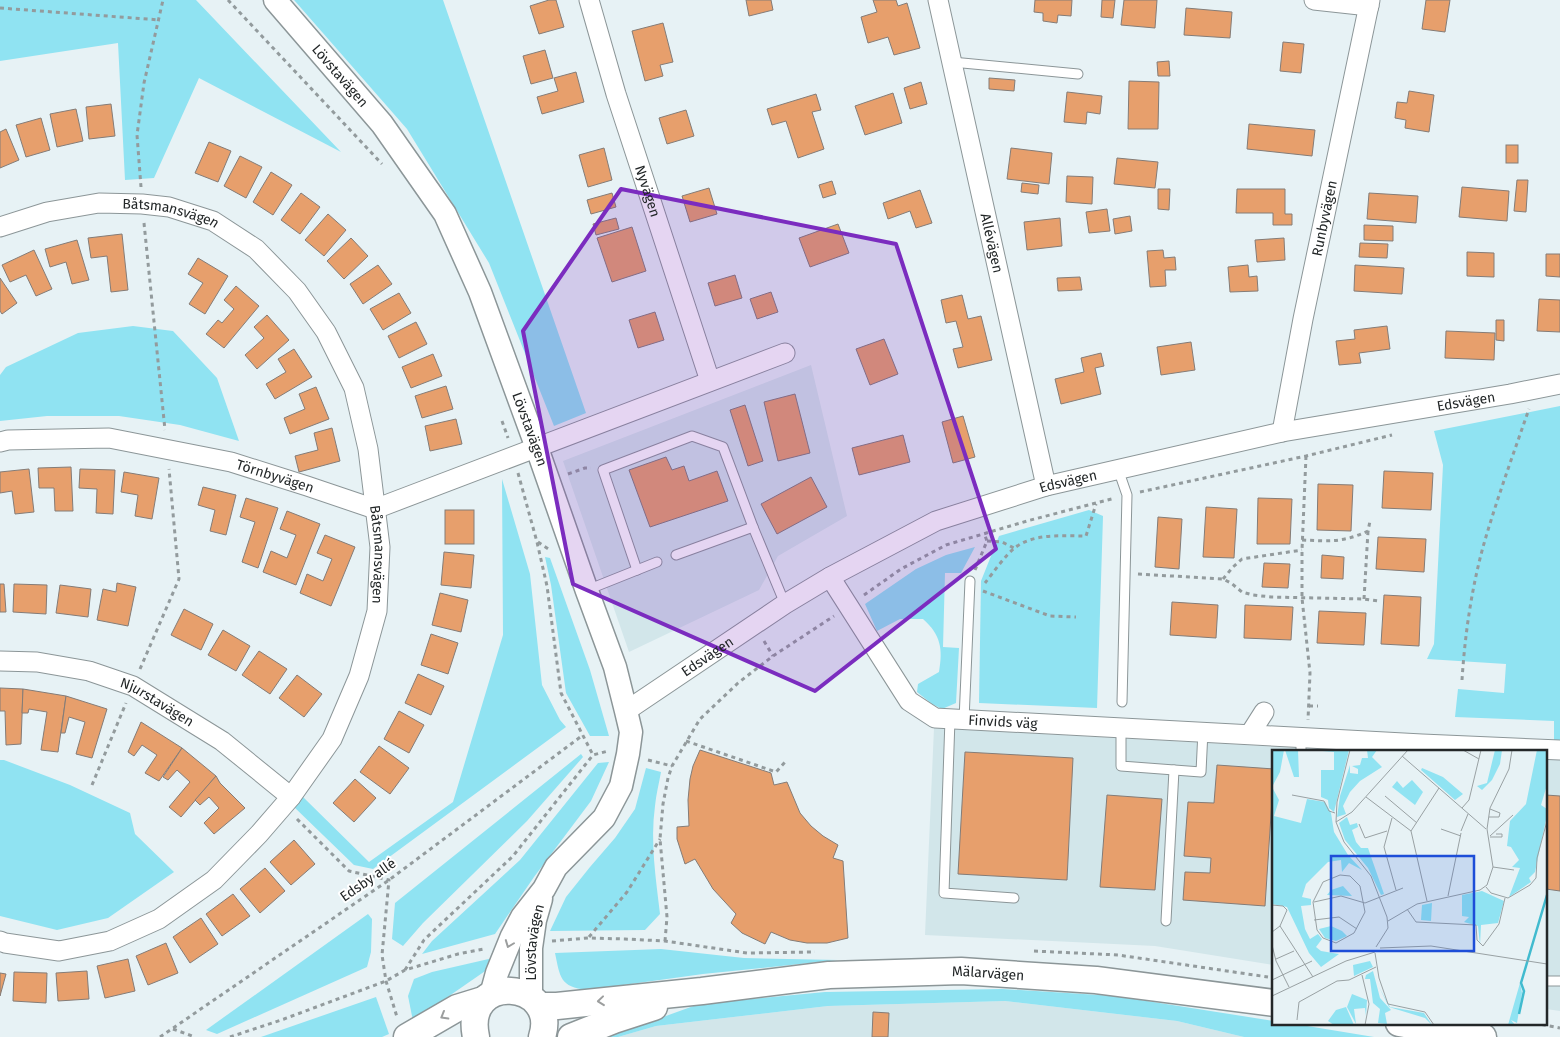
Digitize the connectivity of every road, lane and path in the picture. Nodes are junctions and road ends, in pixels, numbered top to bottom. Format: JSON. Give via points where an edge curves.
{"nodes":[{"id":1,"x":164,"y":0,"type":"edge"},
{"id":2,"x":228,"y":0,"type":"edge"},
{"id":3,"x":275,"y":0,"type":"edge"},
{"id":4,"x":589,"y":0,"type":"edge"},
{"id":5,"x":938,"y":0,"type":"edge"},
{"id":6,"x":1314,"y":0,"type":"edge"},
{"id":7,"x":1370,"y":3,"type":"edge"},
{"id":8,"x":0,"y":8,"type":"edge"},
{"id":9,"x":160,"y":20,"type":"junction"},
{"id":10,"x":952,"y":62,"type":"junction"},
{"id":11,"x":1078,"y":74,"type":"dead end"},
{"id":12,"x":382,"y":164,"type":"dead end"},
{"id":13,"x":142,"y":204,"type":"junction"},
{"id":14,"x":0,"y":227,"type":"edge"},
{"id":15,"x":785,"y":353,"type":"dead end"},
{"id":16,"x":710,"y":382,"type":"junction"},
{"id":17,"x":1560,"y":384,"type":"edge"},
{"id":18,"x":1521,"y":408,"type":"dead end"},
{"id":19,"x":502,"y":420,"type":"dead end"},
{"id":20,"x":1282,"y":432,"type":"junction"},
{"id":21,"x":1400,"y":433,"type":"dead end"},
{"id":22,"x":0,"y":442,"type":"edge"},
{"id":23,"x":538,"y":448,"type":"junction"},
{"id":24,"x":167,"y":449,"type":"junction"},
{"id":25,"x":513,"y":456,"type":"junction"},
{"id":26,"x":1306,"y":456,"type":"junction"},
{"id":27,"x":1118,"y":469,"type":"junction"},
{"id":28,"x":1046,"y":486,"type":"junction"},
{"id":29,"x":1127,"y":495,"type":"junction"},
{"id":30,"x":1096,"y":503,"type":"junction"},
{"id":31,"x":375,"y":509,"type":"junction"},
{"id":32,"x":1370,"y":521,"type":"dead end"},
{"id":33,"x":753,"y":527,"type":"junction"},
{"id":34,"x":1368,"y":531,"type":"junction"},
{"id":35,"x":984,"y":533,"type":"junction"},
{"id":36,"x":1302,"y":540,"type":"junction"},
{"id":37,"x":987,"y":541,"type":"junction"},
{"id":38,"x":538,"y":542,"type":"junction"},
{"id":39,"x":1014,"y":548,"type":"junction"},
{"id":40,"x":1302,"y":550,"type":"junction"},
{"id":41,"x":551,"y":551,"type":"dead end"},
{"id":42,"x":676,"y":555,"type":"dead end"},
{"id":43,"x":657,"y":562,"type":"dead end"},
{"id":44,"x":637,"y":570,"type":"junction"},
{"id":45,"x":1125,"y":574,"type":"junction"},
{"id":46,"x":830,"y":577,"type":"junction"},
{"id":47,"x":1223,"y":579,"type":"junction"},
{"id":48,"x":970,"y":581,"type":"joint"},
{"id":49,"x":587,"y":591,"type":"junction"},
{"id":50,"x":1302,"y":598,"type":"junction"},
{"id":51,"x":1364,"y":599,"type":"junction"},
{"id":52,"x":1379,"y":601,"type":"dead end"},
{"id":53,"x":785,"y":604,"type":"junction"},
{"id":54,"x":848,"y":607,"type":"junction"},
{"id":55,"x":1076,"y":617,"type":"dead end"},
{"id":56,"x":764,"y":641,"type":"dead end"},
{"id":57,"x":773,"y":656,"type":"junction"},
{"id":58,"x":0,"y":661,"type":"edge"},
{"id":59,"x":1462,"y":680,"type":"dead end"},
{"id":60,"x":134,"y":686,"type":"junction"},
{"id":61,"x":1122,"y":702,"type":"dead end"},
{"id":62,"x":1309,"y":706,"type":"junction"},
{"id":63,"x":1318,"y":706,"type":"dead end"},
{"id":64,"x":626,"y":711,"type":"junction"},
{"id":65,"x":1264,"y":712,"type":"dead end"},
{"id":66,"x":957,"y":720,"type":"junction"},
{"id":67,"x":1121,"y":728,"type":"junction"},
{"id":68,"x":1203,"y":731,"type":"junction"},
{"id":69,"x":1250,"y":734,"type":"junction"},
{"id":70,"x":583,"y":735,"type":"junction"},
{"id":71,"x":686,"y":741,"type":"junction"},
{"id":72,"x":1303,"y":742,"type":"edge"},
{"id":73,"x":1560,"y":750,"type":"edge"},
{"id":74,"x":786,"y":761,"type":"dead end"},
{"id":75,"x":1174,"y":770,"type":"junction"},
{"id":76,"x":92,"y":785,"type":"dead end"},
{"id":77,"x":288,"y":802,"type":"junction"},
{"id":78,"x":660,"y":839,"type":"junction"},
{"id":79,"x":389,"y":880,"type":"junction"},
{"id":80,"x":544,"y":889,"type":"junction"},
{"id":81,"x":1014,"y":898,"type":"dead end"},
{"id":82,"x":1166,"y":921,"type":"dead end"},
{"id":83,"x":588,"y":938,"type":"junction"},
{"id":84,"x":0,"y":941,"type":"edge"},
{"id":85,"x":548,"y":942,"type":"dead end"},
{"id":86,"x":486,"y":949,"type":"dead end"},
{"id":87,"x":405,"y":970,"type":"junction"},
{"id":88,"x":386,"y":981,"type":"junction"},
{"id":89,"x":702,"y":991,"type":"junction"},
{"id":90,"x":487,"y":998,"type":"junction"},
{"id":91,"x":536,"y":1002,"type":"junction"},
{"id":92,"x":1272,"y":1003,"type":"edge"},
{"id":93,"x":1405,"y":1024,"type":"edge"},
{"id":94,"x":1539,"y":1024,"type":"edge"},
{"id":95,"x":172,"y":1028,"type":"junction"},
{"id":96,"x":1560,"y":1028,"type":"edge"},
{"id":97,"x":403,"y":1029,"type":"edge"},
{"id":98,"x":160,"y":1037,"type":"edge"},
{"id":99,"x":195,"y":1037,"type":"edge"},
{"id":100,"x":230,"y":1037,"type":"edge"},
{"id":101,"x":476,"y":1037,"type":"edge"},
{"id":102,"x":542,"y":1037,"type":"edge"},
{"id":103,"x":570,"y":1037,"type":"edge"},
{"id":104,"x":1483,"y":1037,"type":"edge"}],
"edges":[{"from":1,"to":9,"type":"path"},
{"from":2,"to":12,"type":"path"},
{"from":3,"to":23,"type":"street","name":"Lövstavägen","via":[[382,124],[445,214],[480,292]]},
{"from":4,"to":16,"type":"street","name":"Nyvägen","via":[[616,94]]},
{"from":5,"to":10,"type":"street","name":"Allévägen"},
{"from":6,"to":7,"type":"street","name":"Runbyvägen"},
{"from":7,"to":20,"type":"street","name":"Runbyvägen","via":[[1302,319]]},
{"from":8,"to":9,"type":"path"},
{"from":9,"to":13,"type":"path","via":[[144,83],[137,135]]},
{"from":10,"to":11,"type":"lane"},
{"from":10,"to":28,"type":"street","name":"Allévägen"},
{"from":13,"to":14,"type":"street","name":"Båtsmansvägen","via":[[99,203],[47,212]]},
{"from":13,"to":24,"type":"path"},
{"from":13,"to":31,"type":"street","name":"Båtsmansvägen","via":[[169,207],[213,221],[256,249],[297,291],[326,332],[354,388],[368,449]]},
{"from":15,"to":16,"type":"street"},
{"from":16,"to":23,"type":"street"},
{"from":17,"to":20,"type":"street","name":"Edsvägen"},
{"from":18,"to":59,"type":"path","via":[[1530,406],[1484,542],[1471,601]]},
{"from":19,"to":25,"type":"path"},
{"from":20,"to":27,"type":"street","name":"Edsvägen"},
{"from":21,"to":26,"type":"path"},
{"from":22,"to":24,"type":"street","name":"Törnbyvägen","via":[[109,438]]},
{"from":23,"to":25,"type":"street"},
{"from":23,"to":49,"type":"street","name":"Lövstavägen"},
{"from":24,"to":31,"type":"street","name":"Törnbyvägen","via":[[231,462]]},
{"from":24,"to":60,"type":"path","via":[[179,579]]},
{"from":25,"to":31,"type":"street"},
{"from":25,"to":38,"type":"path"},
{"from":26,"to":29,"type":"path"},
{"from":26,"to":36,"type":"path"},
{"from":27,"to":28,"type":"street","name":"Edsvägen"},
{"from":27,"to":29,"type":"lane"},
{"from":28,"to":46,"type":"street","name":"Edsvägen","via":[[936,521]]},
{"from":29,"to":30,"type":"path"},
{"from":29,"to":45,"type":"lane"},
{"from":30,"to":35,"type":"path"},
{"from":30,"to":39,"type":"path","via":[[1086,536],[1028,540]]},
{"from":31,"to":77,"type":"street","name":"Båtsmansvägen","via":[[380,547],[377,611],[359,676],[332,739]]},
{"from":32,"to":34,"type":"path"},
{"from":33,"to":42,"type":"lane"},
{"from":33,"to":44,"type":"lane","via":[[723,447],[692,436],[603,470]]},
{"from":33,"to":53,"type":"lane"},
{"from":34,"to":36,"type":"path","via":[[1352,539]]},
{"from":34,"to":51,"type":"path"},
{"from":35,"to":37,"type":"path"},
{"from":35,"to":54,"type":"path","via":[[946,545],[901,569]]},
{"from":36,"to":40,"type":"path"},
{"from":37,"to":39,"type":"path","via":[[1002,542]]},
{"from":37,"to":48,"type":"path"},
{"from":38,"to":41,"type":"path"},
{"from":38,"to":70,"type":"path","via":[[561,693]]},
{"from":39,"to":55,"type":"path","via":[[980,589],[1050,616]]},
{"from":40,"to":47,"type":"path","via":[[1242,559]]},
{"from":40,"to":50,"type":"path"},
{"from":43,"to":44,"type":"lane"},
{"from":44,"to":49,"type":"lane"},
{"from":45,"to":47,"type":"path"},
{"from":45,"to":61,"type":"lane"},
{"from":46,"to":53,"type":"street","name":"Edsvägen"},
{"from":46,"to":54,"type":"street","name":"Finvids väg"},
{"from":47,"to":50,"type":"path","via":[[1242,592],[1253,595]]},
{"from":48,"to":66,"type":"lane"},
{"from":49,"to":64,"type":"street","name":"Lövstavägen","via":[[616,667]]},
{"from":50,"to":51,"type":"path"},
{"from":50,"to":62,"type":"path","via":[[1310,673]]},
{"from":51,"to":52,"type":"path"},
{"from":53,"to":64,"type":"street","name":"Edsvägen"},
{"from":54,"to":57,"type":"path"},
{"from":54,"to":66,"type":"street","name":"Finvids väg","via":[[909,701],[935,718]]},
{"from":56,"to":57,"type":"path"},
{"from":57,"to":71,"type":"path","via":[[700,719]]},
{"from":58,"to":60,"type":"street","name":"Njurstavägen","via":[[37,662],[89,671]]},
{"from":60,"to":76,"type":"path"},
{"from":60,"to":77,"type":"street","name":"Njurstavägen","via":[[222,741]]},
{"from":62,"to":63,"type":"path"},
{"from":62,"to":72,"type":"path"},
{"from":64,"to":80,"type":"street","name":"Lövstavägen","via":[[630,732],[621,786],[604,818],[556,867]]},
{"from":65,"to":69,"type":"street"},
{"from":66,"to":67,"type":"street","name":"Finvids väg"},
{"from":66,"to":81,"type":"lane","via":[[944,893]]},
{"from":67,"to":68,"type":"street","name":"Finvids väg"},
{"from":67,"to":75,"type":"lane","via":[[1121,766]]},
{"from":68,"to":69,"type":"street","name":"Finvids väg"},
{"from":68,"to":75,"type":"lane","via":[[1201,772]]},
{"from":69,"to":72,"type":"street","name":"Finvids väg"},
{"from":70,"to":79,"type":"path","name":"Edsby allé"},
{"from":70,"to":87,"type":"path","via":[[593,755],[513,856],[424,940]]},
{"from":71,"to":74,"type":"path","via":[[776,772]]},
{"from":71,"to":78,"type":"path","via":[[668,778]]},
{"from":72,"to":73,"type":"street","name":"Finvids väg"},
{"from":75,"to":82,"type":"lane"},
{"from":77,"to":79,"type":"path","via":[[349,871]]},
{"from":77,"to":84,"type":"street","name":"Båtsmansvägen","via":[[214,880],[159,919],[110,941],[58,952]]},
{"from":78,"to":83,"type":"path","via":[[627,892]]},
{"from":78,"to":83,"type":"path","via":[[666,942]]},
{"from":79,"to":88,"type":"path","via":[[382,956]]},
{"from":79,"to":95,"type":"path","name":"Edsby allé"},
{"from":80,"to":90,"type":"street","name":"Lövstavägen","one_way":true,"via":[[512,936]]},
{"from":80,"to":91,"type":"street","name":"Lövstavägen","via":[[530,948]]},
{"from":83,"to":85,"type":"path"},
{"from":86,"to":87,"type":"path"},
{"from":87,"to":88,"type":"path"},
{"from":88,"to":97,"type":"path"},
{"from":88,"to":100,"type":"path"},
{"from":89,"to":91,"type":"main road","name":"Mälarvägen","one_way":true,"via":[[557,1006]]},
{"from":89,"to":92,"type":"main road","name":"Mälarvägen","via":[[829,976],[961,972],[1096,980]]},
{"from":89,"to":103,"type":"main road","name":"Mälarvägen"},
{"from":90,"to":91,"type":"main road","via":[[510,990],[519,991]]},
{"from":90,"to":97,"type":"main road","one_way":true},
{"from":90,"to":101,"type":"main road","via":[[478,1006],[474,1022]]},
{"from":91,"to":102,"type":"main road","via":[[545,1022]]},
{"from":93,"to":104,"type":"main road"},
{"from":94,"to":96,"type":"path"},
{"from":95,"to":98,"type":"path","name":"Edsby allé"},
{"from":95,"to":99,"type":"path"}]}
